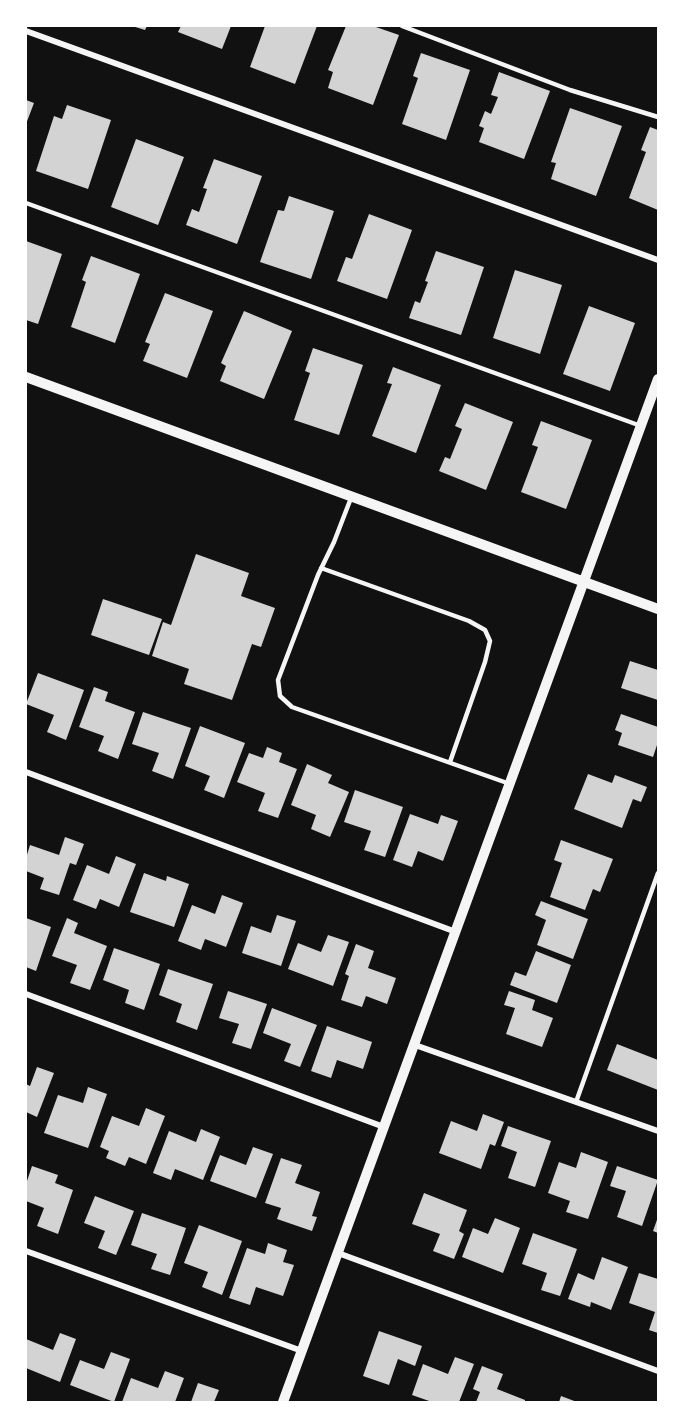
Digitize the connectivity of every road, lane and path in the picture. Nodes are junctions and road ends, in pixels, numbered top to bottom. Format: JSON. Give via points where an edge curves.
{"nodes":[{"id":1,"x":402,"y":26,"type":"edge"},
{"id":2,"x":26,"y":31,"type":"edge"},
{"id":3,"x":658,"y":117,"type":"edge"},
{"id":4,"x":26,"y":203,"type":"edge"},
{"id":5,"x":658,"y":260,"type":"edge"},
{"id":6,"x":26,"y":377,"type":"edge"},
{"id":7,"x":658,"y":379,"type":"edge"},
{"id":8,"x":641,"y":426,"type":"junction"},
{"id":9,"x":351,"y":497,"type":"junction"},
{"id":10,"x":321,"y":568,"type":"junction"},
{"id":11,"x":584,"y":582,"type":"junction"},
{"id":12,"x":658,"y":609,"type":"edge"},
{"id":13,"x":450,"y":762,"type":"junction"},
{"id":14,"x":26,"y":772,"type":"edge"},
{"id":15,"x":510,"y":784,"type":"junction"},
{"id":16,"x":658,"y":873,"type":"edge"},
{"id":17,"x":456,"y":932,"type":"junction"},
{"id":18,"x":26,"y":994,"type":"edge"},
{"id":19,"x":414,"y":1045,"type":"junction"},
{"id":20,"x":576,"y":1102,"type":"junction"},
{"id":21,"x":384,"y":1127,"type":"junction"},
{"id":22,"x":658,"y":1131,"type":"edge"},
{"id":23,"x":26,"y":1251,"type":"edge"},
{"id":24,"x":338,"y":1253,"type":"junction"},
{"id":25,"x":302,"y":1351,"type":"junction"},
{"id":26,"x":658,"y":1371,"type":"edge"},
{"id":27,"x":283,"y":1402,"type":"edge"}],
"edges":[{"from":1,"to":3,"type":"lane","via":[[570,90]]},
{"from":2,"to":5,"type":"street"},
{"from":4,"to":8,"type":"lane"},
{"from":6,"to":9,"type":"street"},
{"from":7,"to":8,"type":"street"},
{"from":8,"to":11,"type":"street"},
{"from":9,"to":10,"type":"lane"},
{"from":9,"to":11,"type":"street"},
{"from":10,"to":13,"type":"lane","via":[[485,630],[490,640],[485,662]]},
{"from":10,"to":13,"type":"lane","via":[[278,680],[280,696],[292,707]]},
{"from":11,"to":12,"type":"street"},
{"from":11,"to":15,"type":"street"},
{"from":13,"to":15,"type":"lane"},
{"from":14,"to":17,"type":"street"},
{"from":15,"to":17,"type":"street"},
{"from":16,"to":20,"type":"lane"},
{"from":17,"to":19,"type":"street"},
{"from":18,"to":21,"type":"street"},
{"from":19,"to":20,"type":"street"},
{"from":19,"to":21,"type":"street"},
{"from":20,"to":22,"type":"street"},
{"from":21,"to":24,"type":"street"},
{"from":23,"to":25,"type":"street"},
{"from":24,"to":25,"type":"street"},
{"from":24,"to":26,"type":"street"},
{"from":25,"to":27,"type":"street"}]}
